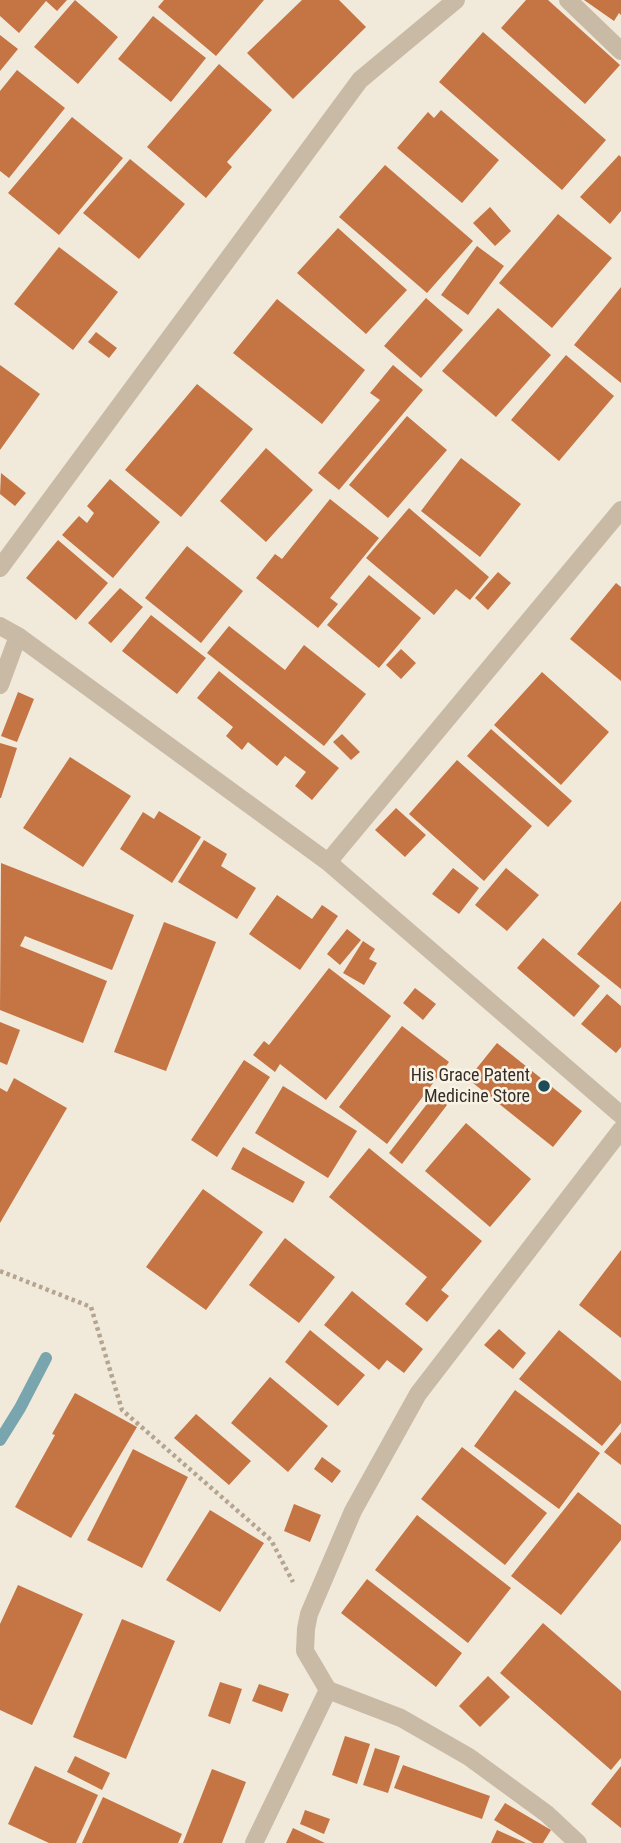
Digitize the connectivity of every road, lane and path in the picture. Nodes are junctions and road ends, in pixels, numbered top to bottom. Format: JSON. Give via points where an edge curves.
{"nodes":[{"id":1,"x":456,"y":0,"type":"edge"},
{"id":2,"x":568,"y":0,"type":"edge"},
{"id":3,"x":621,"y":51,"type":"edge"},
{"id":4,"x":621,"y":510,"type":"edge"},
{"id":5,"x":0,"y":568,"type":"edge"},
{"id":6,"x":0,"y":626,"type":"edge"},
{"id":7,"x":18,"y":636,"type":"junction"},
{"id":8,"x":0,"y":685,"type":"edge"},
{"id":9,"x":328,"y":862,"type":"junction"},
{"id":10,"x":621,"y":1115,"type":"edge"},
{"id":11,"x":621,"y":1130,"type":"edge"},
{"id":12,"x":0,"y":1271,"type":"edge"},
{"id":13,"x":309,"y":1614,"type":"junction"},
{"id":14,"x":328,"y":1690,"type":"junction"},
{"id":15,"x":254,"y":1843,"type":"edge"},
{"id":16,"x":578,"y":1843,"type":"edge"}],
"edges":[{"from":1,"to":5,"type":"street","via":[[360,80]]},
{"from":2,"to":3,"type":"street"},
{"from":4,"to":9,"type":"street"},
{"from":6,"to":7,"type":"street"},
{"from":7,"to":8,"type":"street"},
{"from":7,"to":9,"type":"street"},
{"from":9,"to":10,"type":"street"},
{"from":11,"to":13,"type":"street","via":[[418,1394],[353,1511]]},
{"from":12,"to":13,"type":"path","via":[[91,1307],[122,1410],[271,1540]]},
{"from":13,"to":14,"type":"street","via":[[305,1651]]},
{"from":14,"to":15,"type":"street"},
{"from":14,"to":16,"type":"street","via":[[401,1718],[469,1757],[547,1814]]}]}
